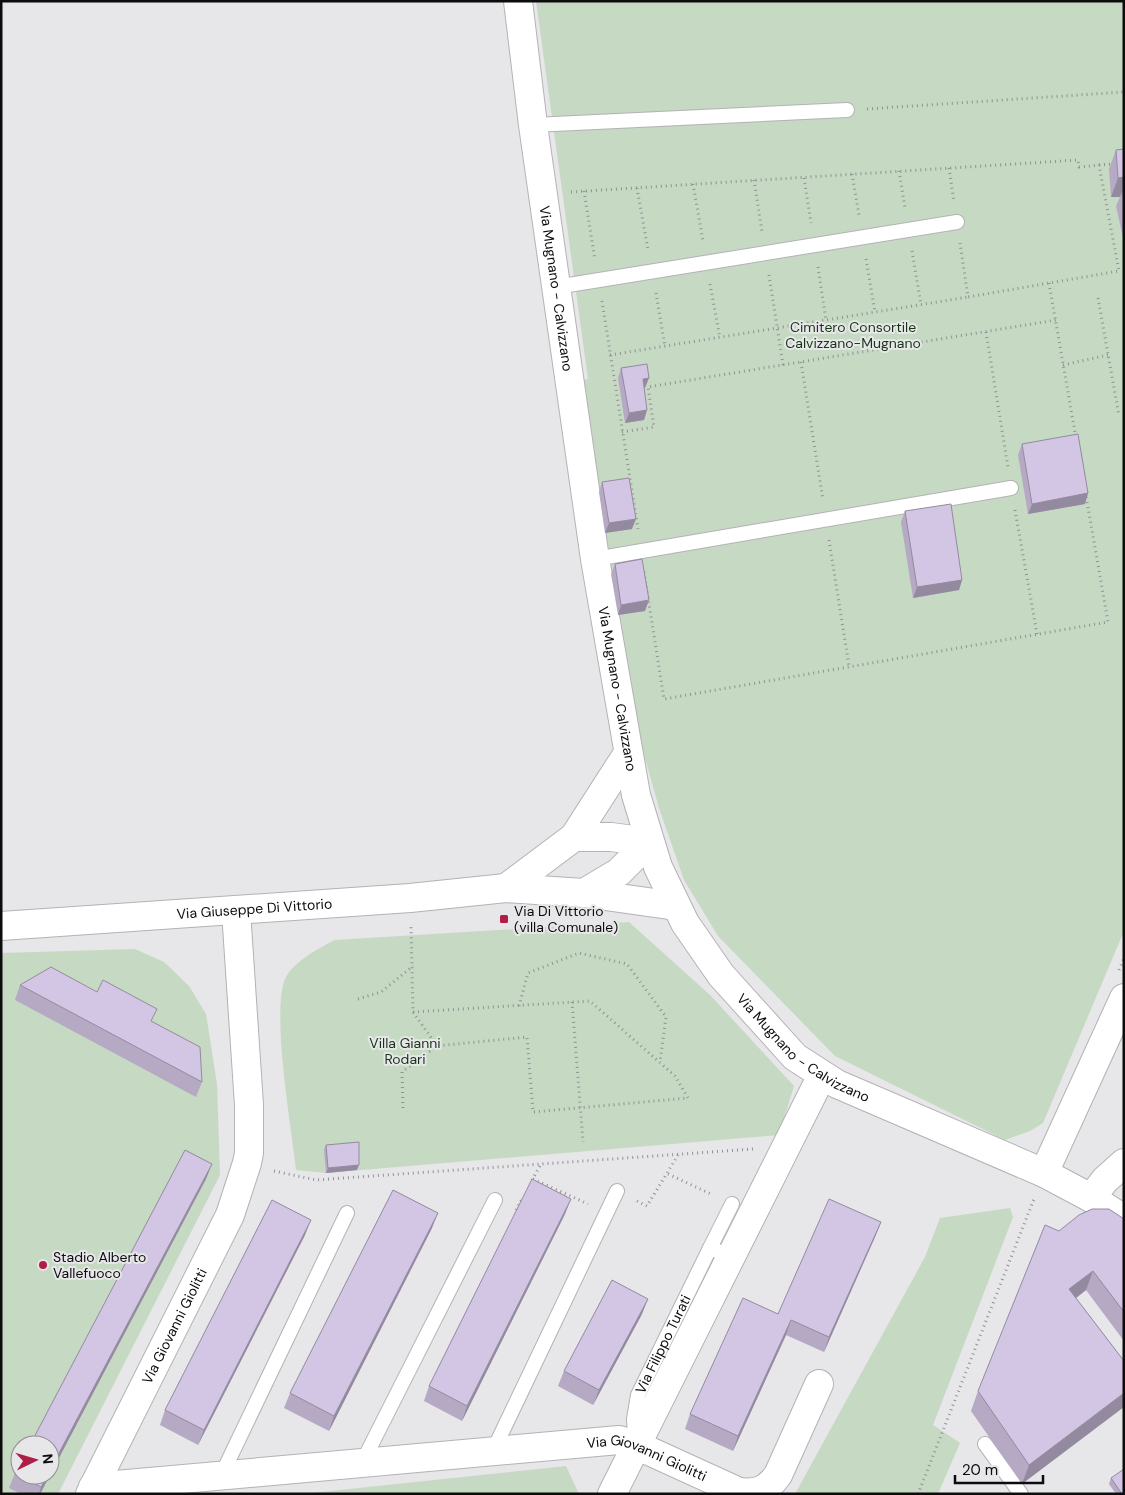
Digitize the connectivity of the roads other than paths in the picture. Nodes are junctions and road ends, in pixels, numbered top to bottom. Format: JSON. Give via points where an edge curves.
{"nodes":[{"id":1,"x":518,"y":1,"type":"edge"},
{"id":2,"x":847,"y":110,"type":"road end"},
{"id":3,"x":533,"y":125,"type":"junction"},
{"id":4,"x":957,"y":222,"type":"road end"},
{"id":5,"x":556,"y":287,"type":"junction"},
{"id":6,"x":1012,"y":488,"type":"dead end"},
{"id":7,"x":595,"y":559,"type":"junction"},
{"id":8,"x":628,"y":753,"type":"junction"},
{"id":9,"x":574,"y":837,"type":"junction"},
{"id":10,"x":649,"y":842,"type":"junction"},
{"id":11,"x":506,"y":888,"type":"junction"},
{"id":12,"x":584,"y":893,"type":"junction"},
{"id":13,"x":676,"y":906,"type":"junction"},
{"id":14,"x":236,"y":911,"type":"junction"},
{"id":15,"x":1,"y":926,"type":"edge"},
{"id":16,"x":1124,"y":998,"type":"edge"},
{"id":17,"x":822,"y":1075,"type":"junction"},
{"id":18,"x":1124,"y":1163,"type":"edge"},
{"id":19,"x":1044,"y":1174,"type":"junction"},
{"id":20,"x":617,"y":1191,"type":"road end"},
{"id":21,"x":1091,"y":1198,"type":"junction"},
{"id":22,"x":495,"y":1200,"type":"road end"},
{"id":23,"x":732,"y":1204,"type":"road end"},
{"id":24,"x":347,"y":1213,"type":"dead end"},
{"id":25,"x":1124,"y":1218,"type":"edge"},
{"id":26,"x":720,"y":1252,"type":"junction"},
{"id":27,"x":819,"y":1384,"type":"dead end"},
{"id":28,"x":985,"y":1444,"type":"dead end"},
{"id":29,"x":636,"y":1445,"type":"junction"},
{"id":30,"x":493,"y":1451,"type":"junction"},
{"id":31,"x":362,"y":1463,"type":"junction"},
{"id":32,"x":221,"y":1476,"type":"junction"},
{"id":33,"x":92,"y":1491,"type":"edge"},
{"id":34,"x":612,"y":1494,"type":"edge"},
{"id":35,"x":1021,"y":1494,"type":"edge"}],
"edges":[{"from":1,"to":3,"type":"street","name":"Via Mugnano - Calvizzano"},
{"from":2,"to":3,"type":"lane"},
{"from":3,"to":5,"type":"street","name":"Via Mugnano - Calvizzano"},
{"from":4,"to":5,"type":"lane"},
{"from":5,"to":7,"type":"street","name":"Via Mugnano - Calvizzano"},
{"from":6,"to":7,"type":"lane"},
{"from":7,"to":8,"type":"street","name":"Via Mugnano - Calvizzano"},
{"from":8,"to":9,"type":"street"},
{"from":8,"to":10,"type":"street","name":"Via Mugnano - Calvizzano"},
{"from":9,"to":10,"type":"street"},
{"from":9,"to":11,"type":"street"},
{"from":10,"to":12,"type":"street","via":[[619,872]]},
{"from":10,"to":13,"type":"street","name":"Via Mugnano - Calvizzano"},
{"from":11,"to":12,"type":"street","name":"Via Giuseppe Di Vittorio"},
{"from":11,"to":14,"type":"street","name":"Via Giuseppe Di Vittorio"},
{"from":12,"to":13,"type":"street","name":"Via Giuseppe Di Vittorio"},
{"from":13,"to":17,"type":"street","name":"Via Mugnano - Calvizzano","via":[[721,976],[795,1057]]},
{"from":14,"to":15,"type":"street","name":"Via Giuseppe Di Vittorio"},
{"from":14,"to":33,"type":"street","name":"Via Giovanni Giolitti","via":[[249,1105],[249,1154],[230,1214]]},
{"from":16,"to":19,"type":"street"},
{"from":17,"to":19,"type":"street","name":"Via Mugnano - Calvizzano"},
{"from":17,"to":26,"type":"street","name":"Via Filippo Turati","via":[[786,1146]]},
{"from":18,"to":21,"type":"street"},
{"from":19,"to":21,"type":"street","name":"Via Mugnano - Calvizzano"},
{"from":20,"to":30,"type":"lane"},
{"from":21,"to":25,"type":"street","name":"Via Mugnano - Calvizzano"},
{"from":22,"to":31,"type":"lane"},
{"from":23,"to":26,"type":"lane","name":"Via Filippo Turati"},
{"from":24,"to":32,"type":"lane"},
{"from":26,"to":29,"type":"street","name":"Via Filippo Turati"},
{"from":27,"to":29,"type":"street","name":"Via Giovanni Giolitti","via":[[778,1475],[769,1488],[761,1491],[739,1492]]},
{"from":28,"to":35,"type":"lane"},
{"from":29,"to":30,"type":"street","name":"Via Giovanni Giolitti","via":[[604,1440]]},
{"from":29,"to":34,"type":"street","name":"Via Filippo Turati"},
{"from":30,"to":31,"type":"street","name":"Via Giovanni Giolitti"},
{"from":31,"to":32,"type":"street","name":"Via Giovanni Giolitti"},
{"from":32,"to":33,"type":"street","name":"Via Giovanni Giolitti"}]}
